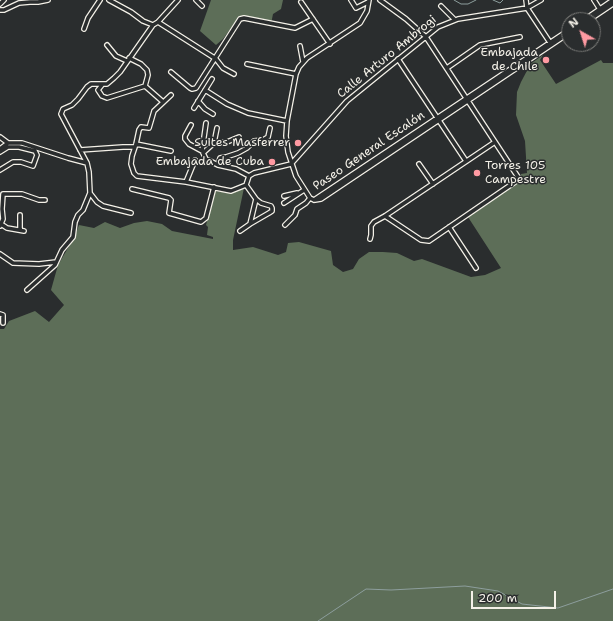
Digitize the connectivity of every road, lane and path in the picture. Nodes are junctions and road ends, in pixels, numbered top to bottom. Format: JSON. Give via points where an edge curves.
{"nodes":[{"id":1,"x":4,"y":0,"type":"edge"},
{"id":2,"x":48,"y":0,"type":"edge"},
{"id":3,"x":100,"y":0,"type":"edge"},
{"id":4,"x":109,"y":0,"type":"edge"},
{"id":5,"x":178,"y":0,"type":"edge"},
{"id":6,"x":196,"y":0,"type":"edge"},
{"id":7,"x":351,"y":0,"type":"edge"},
{"id":8,"x":380,"y":0,"type":"edge"},
{"id":9,"x":526,"y":0,"type":"edge"},
{"id":10,"x":541,"y":0,"type":"edge"},
{"id":11,"x":594,"y":0,"type":"edge"},
{"id":12,"x":613,"y":0,"type":"edge"},
{"id":13,"x":369,"y":1,"type":"edge"},
{"id":14,"x":301,"y":2,"type":"dead end"},
{"id":15,"x":0,"y":4,"type":"edge"},
{"id":16,"x":613,"y":4,"type":"edge"},
{"id":17,"x":202,"y":6,"type":"dead end"},
{"id":18,"x":441,"y":6,"type":"dead end"},
{"id":19,"x":528,"y":8,"type":"junction"},
{"id":20,"x":0,"y":10,"type":"edge"},
{"id":21,"x":601,"y":10,"type":"junction"},
{"id":22,"x":598,"y":12,"type":"edge"},
{"id":23,"x":599,"y":12,"type":"edge"},
{"id":24,"x":313,"y":19,"type":"junction"},
{"id":25,"x":455,"y":20,"type":"junction"},
{"id":26,"x":158,"y":22,"type":"junction"},
{"id":27,"x":153,"y":24,"type":"junction"},
{"id":28,"x":84,"y":29,"type":"dead end"},
{"id":29,"x":426,"y":36,"type":"junction"},
{"id":30,"x":561,"y":36,"type":"edge"},
{"id":31,"x":520,"y":37,"type":"dead end"},
{"id":32,"x":561,"y":38,"type":"edge"},
{"id":33,"x":330,"y":44,"type":"junction"},
{"id":34,"x":551,"y":44,"type":"junction"},
{"id":35,"x":107,"y":45,"type":"dead end"},
{"id":36,"x":300,"y":46,"type":"dead end"},
{"id":37,"x":214,"y":58,"type":"junction"},
{"id":38,"x":398,"y":59,"type":"junction"},
{"id":39,"x":128,"y":60,"type":"junction"},
{"id":40,"x":303,"y":62,"type":"junction"},
{"id":41,"x":247,"y":64,"type":"dead end"},
{"id":42,"x":447,"y":68,"type":"junction"},
{"id":43,"x":171,"y":72,"type":"dead end"},
{"id":44,"x":234,"y":74,"type":"dead end"},
{"id":45,"x":296,"y":74,"type":"junction"},
{"id":46,"x":212,"y":79,"type":"dead end"},
{"id":47,"x":102,"y":85,"type":"junction"},
{"id":48,"x":145,"y":86,"type":"junction"},
{"id":49,"x":205,"y":90,"type":"junction"},
{"id":50,"x":171,"y":95,"type":"dead end"},
{"id":51,"x":468,"y":99,"type":"junction"},
{"id":52,"x":162,"y":101,"type":"junction"},
{"id":53,"x":198,"y":101,"type":"junction"},
{"id":54,"x":194,"y":108,"type":"dead end"},
{"id":55,"x":213,"y":114,"type":"dead end"},
{"id":56,"x":438,"y":119,"type":"junction"},
{"id":57,"x":286,"y":121,"type":"junction"},
{"id":58,"x":206,"y":123,"type":"dead end"},
{"id":59,"x":191,"y":125,"type":"dead end"},
{"id":60,"x":218,"y":128,"type":"dead end"},
{"id":61,"x":270,"y":128,"type":"dead end"},
{"id":62,"x":0,"y":137,"type":"edge"},
{"id":63,"x":239,"y":137,"type":"dead end"},
{"id":64,"x":496,"y":142,"type":"junction"},
{"id":65,"x":8,"y":143,"type":"junction"},
{"id":66,"x":214,"y":143,"type":"junction"},
{"id":67,"x":22,"y":145,"type":"junction"},
{"id":68,"x":136,"y":146,"type":"junction"},
{"id":69,"x":126,"y":147,"type":"junction"},
{"id":70,"x":0,"y":149,"type":"edge"},
{"id":71,"x":80,"y":150,"type":"junction"},
{"id":72,"x":171,"y":151,"type":"dead end"},
{"id":73,"x":203,"y":151,"type":"junction"},
{"id":74,"x":0,"y":152,"type":"edge"},
{"id":75,"x":132,"y":156,"type":"junction"},
{"id":76,"x":195,"y":160,"type":"dead end"},
{"id":77,"x":466,"y":162,"type":"junction"},
{"id":78,"x":87,"y":163,"type":"junction"},
{"id":79,"x":218,"y":164,"type":"junction"},
{"id":80,"x":291,"y":164,"type":"junction"},
{"id":81,"x":419,"y":164,"type":"dead end"},
{"id":82,"x":0,"y":170,"type":"edge"},
{"id":83,"x":249,"y":176,"type":"junction"},
{"id":84,"x":186,"y":182,"type":"junction"},
{"id":85,"x":246,"y":184,"type":"junction"},
{"id":86,"x":433,"y":184,"type":"junction"},
{"id":87,"x":214,"y":187,"type":"junction"},
{"id":88,"x":132,"y":189,"type":"dead end"},
{"id":89,"x":304,"y":190,"type":"junction"},
{"id":90,"x":90,"y":193,"type":"junction"},
{"id":91,"x":298,"y":193,"type":"junction"},
{"id":92,"x":284,"y":196,"type":"dead end"},
{"id":93,"x":256,"y":199,"type":"junction"},
{"id":94,"x":312,"y":199,"type":"junction"},
{"id":95,"x":45,"y":200,"type":"dead end"},
{"id":96,"x":284,"y":203,"type":"dead end"},
{"id":97,"x":131,"y":214,"type":"dead end"},
{"id":98,"x":20,"y":215,"type":"dead end"},
{"id":99,"x":385,"y":216,"type":"junction"},
{"id":100,"x":250,"y":224,"type":"junction"},
{"id":101,"x":0,"y":225,"type":"edge"},
{"id":102,"x":286,"y":225,"type":"dead end"},
{"id":103,"x":449,"y":227,"type":"junction"},
{"id":104,"x":240,"y":231,"type":"dead end"},
{"id":105,"x":370,"y":239,"type":"dead end"},
{"id":106,"x":0,"y":254,"type":"edge"},
{"id":107,"x":56,"y":262,"type":"junction"},
{"id":108,"x":476,"y":268,"type":"dead end"},
{"id":109,"x":27,"y":290,"type":"dead end"},
{"id":110,"x":0,"y":314,"type":"edge"},
{"id":111,"x":4,"y":323,"type":"dead end"}],
"edges":[{"from":1,"to":15,"type":"street"},
{"from":2,"to":20,"type":"street","via":[[19,3]]},
{"from":3,"to":28,"type":"street"},
{"from":4,"to":27,"type":"street","via":[[143,21]]},
{"from":5,"to":26,"type":"street"},
{"from":6,"to":17,"type":"street"},
{"from":7,"to":13,"type":"street","via":[[356,8]]},
{"from":8,"to":29,"type":"street"},
{"from":9,"to":19,"type":"street"},
{"from":10,"to":19,"type":"street","name":"Calle Arturo Ambrogi"},
{"from":11,"to":21,"type":"street"},
{"from":12,"to":21,"type":"street"},
{"from":13,"to":33,"type":"street","via":[[367,11],[360,22]]},
{"from":14,"to":24,"type":"street"},
{"from":16,"to":21,"type":"street"},
{"from":18,"to":25,"type":"street"},
{"from":19,"to":25,"type":"street","name":"Calle Arturo Ambrogi"},
{"from":19,"to":34,"type":"street"},
{"from":21,"to":22,"type":"street"},
{"from":21,"to":23,"type":"street"},
{"from":24,"to":33,"type":"street"},
{"from":24,"to":37,"type":"street","via":[[295,28],[240,19]]},
{"from":25,"to":29,"type":"street","name":"Calle Arturo Ambrogi","via":[[441,25]]},
{"from":26,"to":27,"type":"street"},
{"from":26,"to":37,"type":"street"},
{"from":27,"to":39,"type":"street"},
{"from":29,"to":38,"type":"street","name":"Calle Arturo Ambrogi"},
{"from":29,"to":42,"type":"street"},
{"from":30,"to":34,"type":"street","name":"Paseo General Escalón"},
{"from":31,"to":42,"type":"street","via":[[480,45]]},
{"from":32,"to":34,"type":"street","name":"Paseo General Escalón"},
{"from":33,"to":40,"type":"street"},
{"from":34,"to":51,"type":"street","name":"Paseo General Escalón"},
{"from":35,"to":39,"type":"street","via":[[116,56]]},
{"from":36,"to":40,"type":"street"},
{"from":37,"to":43,"type":"street","via":[[196,88],[192,89]]},
{"from":37,"to":44,"type":"street","via":[[223,68]]},
{"from":38,"to":56,"type":"street"},
{"from":38,"to":80,"type":"street","name":"Calle Arturo Ambrogi","via":[[342,105]]},
{"from":39,"to":47,"type":"street","via":[[114,78]]},
{"from":39,"to":48,"type":"street","via":[[141,64],[147,70]]},
{"from":40,"to":45,"type":"street"},
{"from":41,"to":45,"type":"street"},
{"from":42,"to":51,"type":"street"},
{"from":45,"to":57,"type":"street"},
{"from":46,"to":49,"type":"street"},
{"from":47,"to":48,"type":"street","via":[[98,90],[107,98]]},
{"from":47,"to":71,"type":"street","via":[[91,84],[72,105],[63,109],[61,114]]},
{"from":48,"to":52,"type":"street"},
{"from":49,"to":53,"type":"street"},
{"from":49,"to":57,"type":"street","via":[[248,113]]},
{"from":50,"to":52,"type":"street"},
{"from":51,"to":56,"type":"street","name":"Paseo General Escalón"},
{"from":51,"to":64,"type":"street"},
{"from":52,"to":68,"type":"street","via":[[154,111],[149,128],[141,127],[139,130]]},
{"from":53,"to":54,"type":"street"},
{"from":53,"to":55,"type":"street"},
{"from":56,"to":77,"type":"street"},
{"from":56,"to":94,"type":"street","name":"Paseo General Escalón","via":[[321,199]]},
{"from":57,"to":80,"type":"street"},
{"from":58,"to":73,"type":"street"},
{"from":59,"to":73,"type":"street","via":[[185,139]]},
{"from":60,"to":66,"type":"street"},
{"from":61,"to":79,"type":"street","via":[[268,137],[254,141],[238,153],[220,158]]},
{"from":62,"to":65,"type":"street"},
{"from":63,"to":66,"type":"street","via":[[227,142]]},
{"from":64,"to":77,"type":"street"},
{"from":64,"to":103,"type":"street","via":[[518,178]]},
{"from":65,"to":67,"type":"street"},
{"from":65,"to":70,"type":"street"},
{"from":66,"to":73,"type":"street"},
{"from":67,"to":74,"type":"street","via":[[8,147]]},
{"from":67,"to":78,"type":"street"},
{"from":67,"to":82,"type":"street","via":[[38,155],[34,166],[13,162]]},
{"from":68,"to":69,"type":"street"},
{"from":68,"to":72,"type":"street"},
{"from":68,"to":75,"type":"street"},
{"from":69,"to":71,"type":"street"},
{"from":69,"to":75,"type":"street"},
{"from":71,"to":78,"type":"street"},
{"from":73,"to":79,"type":"street","via":[[206,159]]},
{"from":75,"to":84,"type":"street","via":[[132,169],[137,176]]},
{"from":76,"to":84,"type":"street"},
{"from":77,"to":86,"type":"street"},
{"from":78,"to":90,"type":"street"},
{"from":79,"to":83,"type":"street"},
{"from":80,"to":83,"type":"street"},
{"from":80,"to":89,"type":"street"},
{"from":81,"to":86,"type":"street"},
{"from":83,"to":85,"type":"street"},
{"from":84,"to":87,"type":"street"},
{"from":85,"to":87,"type":"street","via":[[231,191]]},
{"from":85,"to":93,"type":"street"},
{"from":86,"to":99,"type":"street"},
{"from":87,"to":88,"type":"street","via":[[206,218],[201,222],[169,213],[169,198]]},
{"from":89,"to":91,"type":"street"},
{"from":89,"to":94,"type":"street"},
{"from":90,"to":97,"type":"street","via":[[103,206]]},
{"from":90,"to":107,"type":"street","via":[[75,222],[73,237]]},
{"from":91,"to":92,"type":"street"},
{"from":91,"to":96,"type":"street"},
{"from":93,"to":100,"type":"street"},
{"from":93,"to":100,"type":"street","via":[[261,204],[271,206],[272,211]]},
{"from":94,"to":102,"type":"street","name":"Paseo General Escalón","via":[[297,209]]},
{"from":95,"to":101,"type":"street","via":[[22,194],[4,194],[3,219]]},
{"from":98,"to":101,"type":"street","via":[[22,231]]},
{"from":99,"to":103,"type":"street","via":[[425,241]]},
{"from":99,"to":105,"type":"street","via":[[371,225]]},
{"from":100,"to":104,"type":"street"},
{"from":103,"to":108,"type":"street"},
{"from":106,"to":107,"type":"street","via":[[13,263]]},
{"from":107,"to":109,"type":"street"},
{"from":110,"to":111,"type":"street","via":[[3,315]]}]}
